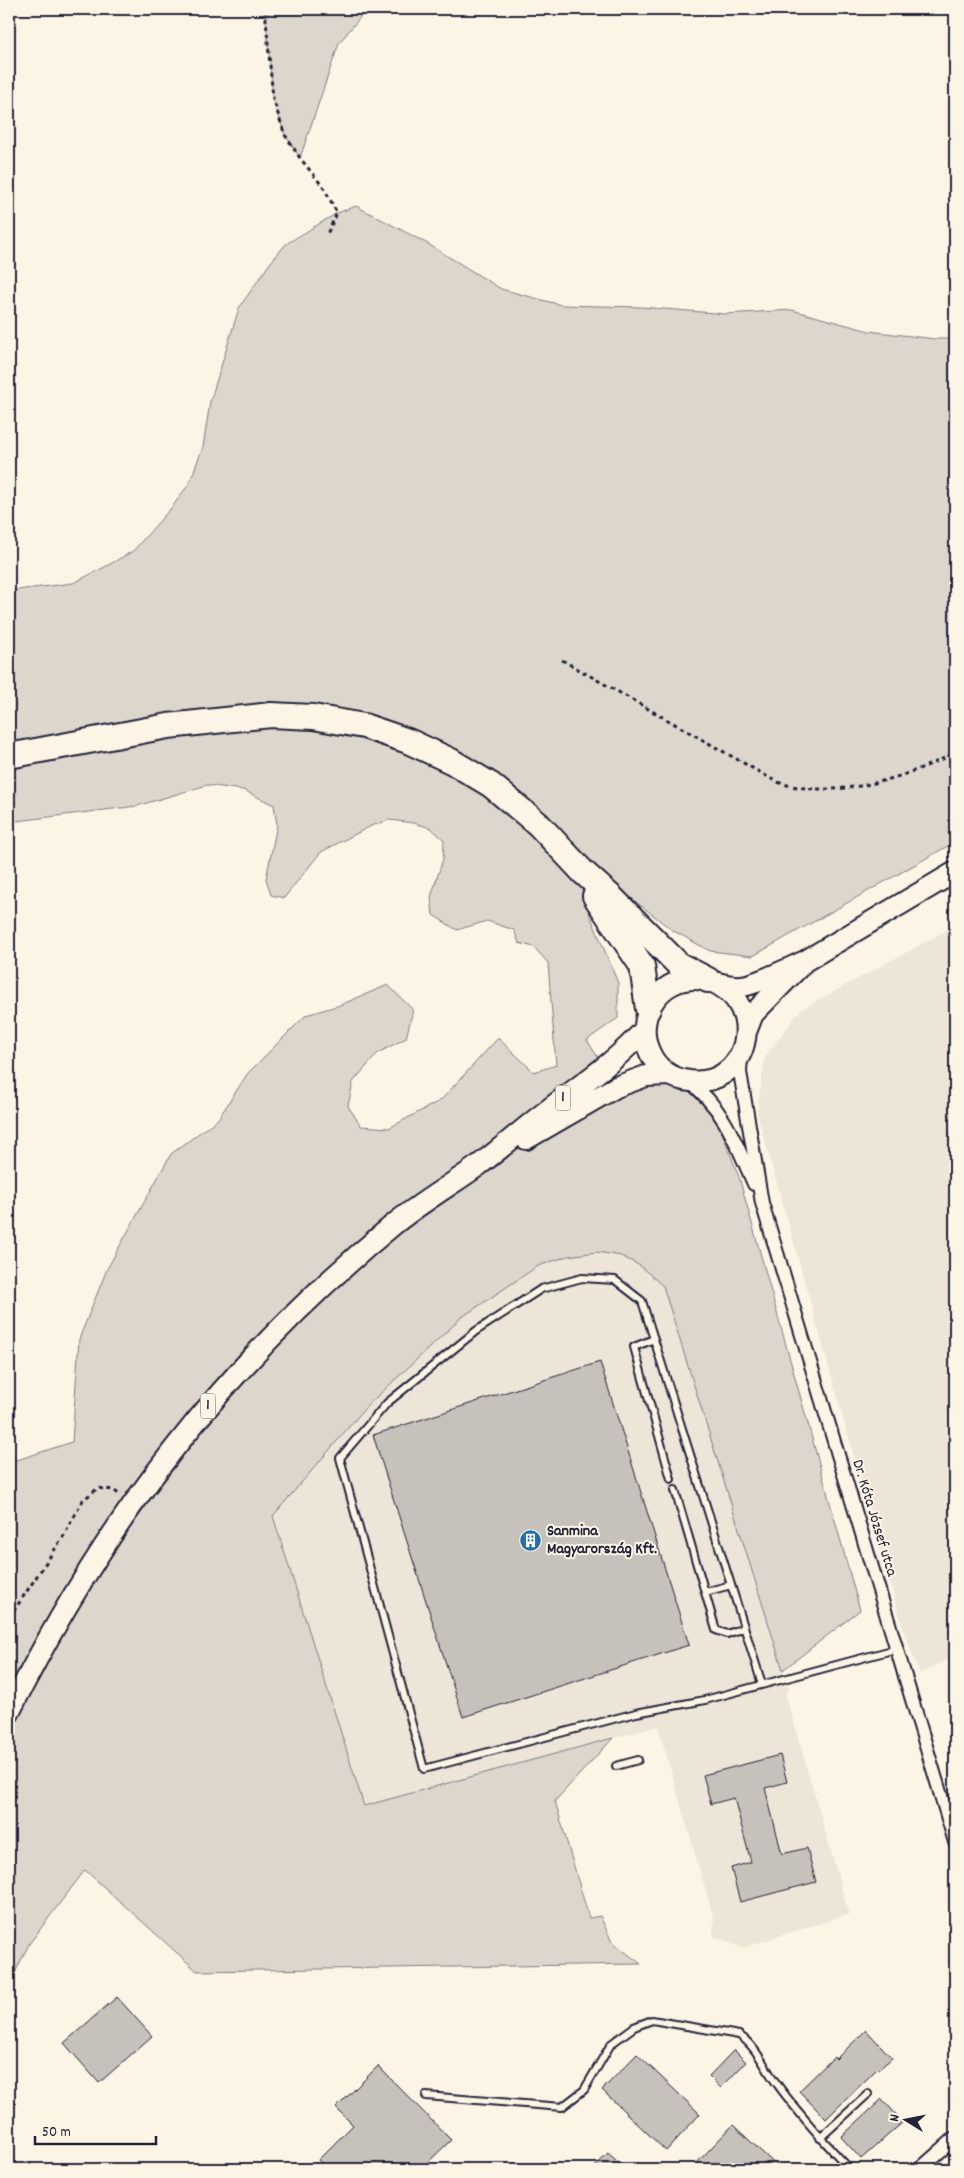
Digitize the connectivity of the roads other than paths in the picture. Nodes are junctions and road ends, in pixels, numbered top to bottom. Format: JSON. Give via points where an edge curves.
{"nodes":[{"id":1,"x":9,"y":756,"type":"edge"},
{"id":2,"x":583,"y":872,"type":"junction"},
{"id":3,"x":955,"y":872,"type":"edge"},
{"id":4,"x":805,"y":961,"type":"junction"},
{"id":5,"x":708,"y":980,"type":"junction"},
{"id":6,"x":646,"y":1020,"type":"junction"},
{"id":7,"x":744,"y":1042,"type":"junction"},
{"id":8,"x":679,"y":1078,"type":"junction"},
{"id":9,"x":480,"y":1164,"type":"junction"},
{"id":10,"x":762,"y":1203,"type":"junction"},
{"id":11,"x":654,"y":1338,"type":"junction"},
{"id":12,"x":671,"y":1478,"type":"dead end"},
{"id":13,"x":674,"y":1490,"type":"dead end"},
{"id":14,"x":730,"y":1584,"type":"junction"},
{"id":15,"x":705,"y":1592,"type":"junction"},
{"id":16,"x":744,"y":1628,"type":"junction"},
{"id":17,"x":896,"y":1649,"type":"junction"},
{"id":18,"x":762,"y":1684,"type":"junction"},
{"id":19,"x":9,"y":1713,"type":"edge"},
{"id":20,"x":638,"y":1760,"type":"dead end"},
{"id":21,"x":616,"y":1766,"type":"dead end"},
{"id":22,"x":955,"y":1842,"type":"edge"},
{"id":23,"x":868,"y":2094,"type":"dead end"},
{"id":24,"x":426,"y":2096,"type":"dead end"},
{"id":25,"x":820,"y":2138,"type":"junction"},
{"id":26,"x":953,"y":2144,"type":"edge"},
{"id":27,"x":850,"y":2169,"type":"edge"},
{"id":28,"x":920,"y":2169,"type":"edge"}],
"edges":[{"from":1,"to":2,"type":"highway","via":[[168,726],[271,715],[313,717],[364,726],[408,741],[491,785],[538,824]]},
{"from":2,"to":5,"type":"highway","via":[[679,965]]},
{"from":2,"to":6,"type":"highway","via":[[642,966]]},
{"from":3,"to":4,"type":"main road","number":"1"},
{"from":4,"to":5,"type":"main road","number":"1","via":[[741,986]]},
{"from":4,"to":7,"type":"main road","number":"1","via":[[753,1014]]},
{"from":5,"to":6,"type":"main road","number":"1","via":[[690,979],[673,984],[658,994]]},
{"from":5,"to":7,"type":"main road","via":[[724,988],[736,1000],[744,1015]]},
{"from":6,"to":8,"type":"main road","via":[[645,1040],[651,1057],[663,1070]]},
{"from":6,"to":9,"type":"main road","number":"1","via":[[611,1064]]},
{"from":7,"to":8,"type":"main road","number":"1","via":[[732,1065],[719,1075],[704,1081]]},
{"from":7,"to":10,"type":"street","via":[[740,1072]]},
{"from":8,"to":9,"type":"main road","number":"1","via":[[646,1076],[616,1087]]},
{"from":8,"to":10,"type":"street","via":[[702,1091],[727,1123]]},
{"from":9,"to":19,"type":"main road","number":"1","via":[[396,1223],[328,1280],[285,1322],[186,1432],[132,1503],[88,1570],[48,1637]]},
{"from":10,"to":17,"type":"street","name":"Dr. Kóta József utca"},
{"from":11,"to":12,"type":"lane","via":[[634,1347]]},
{"from":11,"to":14,"type":"lane"},
{"from":11,"to":18,"type":"lane","via":[[642,1301],[615,1280],[582,1278],[541,1289],[476,1331],[387,1403],[340,1458],[424,1769],[636,1713],[705,1700]]},
{"from":13,"to":15,"type":"lane"},
{"from":14,"to":15,"type":"lane"},
{"from":14,"to":16,"type":"lane"},
{"from":15,"to":16,"type":"lane","via":[[716,1630],[727,1634]]},
{"from":16,"to":18,"type":"lane"},
{"from":17,"to":18,"type":"lane"},
{"from":17,"to":22,"type":"street","name":"Dr. Kóta József utca"},
{"from":20,"to":21,"type":"lane"},
{"from":23,"to":25,"type":"lane"},
{"from":24,"to":25,"type":"lane","via":[[562,2107],[584,2090],[611,2044],[634,2027],[652,2020],[739,2035],[750,2042],[776,2083]]},
{"from":25,"to":27,"type":"lane"},
{"from":26,"to":28,"type":"street"}]}
